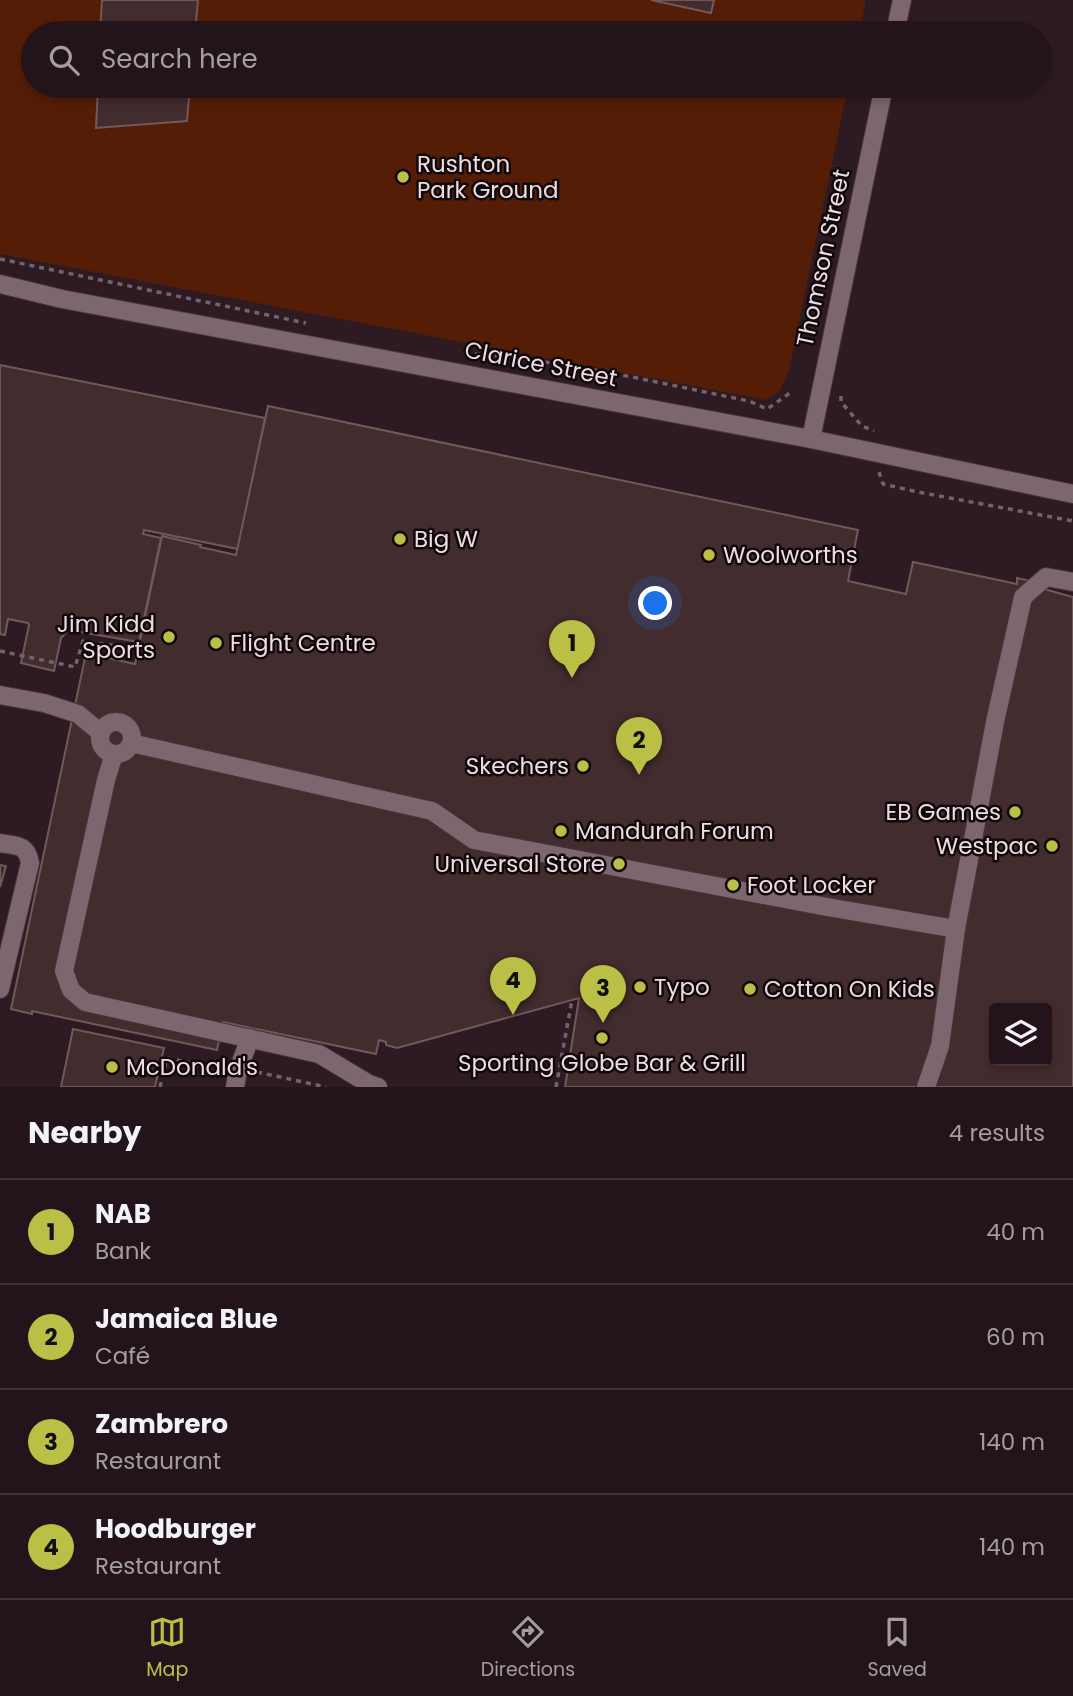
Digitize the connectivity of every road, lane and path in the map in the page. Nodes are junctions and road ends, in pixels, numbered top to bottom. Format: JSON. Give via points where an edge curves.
{"nodes":[{"id":1,"x":902,"y":0,"type":"edge"},
{"id":2,"x":898,"y":21,"type":"edge"},
{"id":3,"x":882,"y":98,"type":"edge"},
{"id":4,"x":0,"y":259,"type":"edge"},
{"id":5,"x":0,"y":284,"type":"edge"},
{"id":6,"x":309,"y":324,"type":"dead end"},
{"id":7,"x":464,"y":353,"type":"dead end"},
{"id":8,"x":790,"y":393,"type":"dead end"},
{"id":9,"x":811,"y":439,"type":"junction"},
{"id":10,"x":1073,"y":494,"type":"edge"},
{"id":11,"x":1073,"y":582,"type":"edge"},
{"id":12,"x":139,"y":649,"type":"dead end"},
{"id":13,"x":0,"y":651,"type":"edge"},
{"id":14,"x":0,"y":695,"type":"edge"},
{"id":15,"x":101,"y":733,"type":"junction"},
{"id":16,"x":131,"y":743,"type":"junction"},
{"id":17,"x":114,"y":754,"type":"junction"},
{"id":18,"x":0,"y":843,"type":"edge"},
{"id":19,"x":956,"y":929,"type":"junction"},
{"id":20,"x":0,"y":989,"type":"edge"},
{"id":21,"x":572,"y":1000,"type":"dead end"},
{"id":22,"x":250,"y":1038,"type":"junction"},
{"id":23,"x":234,"y":1087,"type":"edge"},
{"id":24,"x":378,"y":1087,"type":"edge"},
{"id":25,"x":556,"y":1087,"type":"edge"},
{"id":26,"x":926,"y":1087,"type":"edge"}],
"edges":[{"from":1,"to":2,"type":"street"},
{"from":3,"to":9,"type":"street","name":"Thomson Street"},
{"from":4,"to":6,"type":"path"},
{"from":5,"to":9,"type":"street","name":"Clarice Street"},
{"from":7,"to":8,"type":"path","via":[[565,365],[749,401],[767,409]]},
{"from":9,"to":10,"type":"street","name":"Clarice Street"},
{"from":11,"to":19,"type":"street","via":[[1046,577],[1023,597]]},
{"from":12,"to":13,"type":"path","via":[[83,641],[75,667]]},
{"from":14,"to":15,"type":"street","via":[[78,714]]},
{"from":15,"to":16,"type":"street","via":[[111,723],[125,724]]},
{"from":15,"to":17,"type":"street","via":[[102,746]]},
{"from":16,"to":17,"type":"street"},
{"from":16,"to":19,"type":"street","via":[[432,811],[474,841]]},
{"from":17,"to":22,"type":"street","via":[[64,971],[71,990],[85,1002]]},
{"from":18,"to":20,"type":"street","via":[[23,847],[30,863]]},
{"from":19,"to":26,"type":"street","via":[[940,1046]]},
{"from":21,"to":25,"type":"path"},
{"from":22,"to":23,"type":"street"},
{"from":22,"to":24,"type":"street","via":[[319,1054]]}]}
